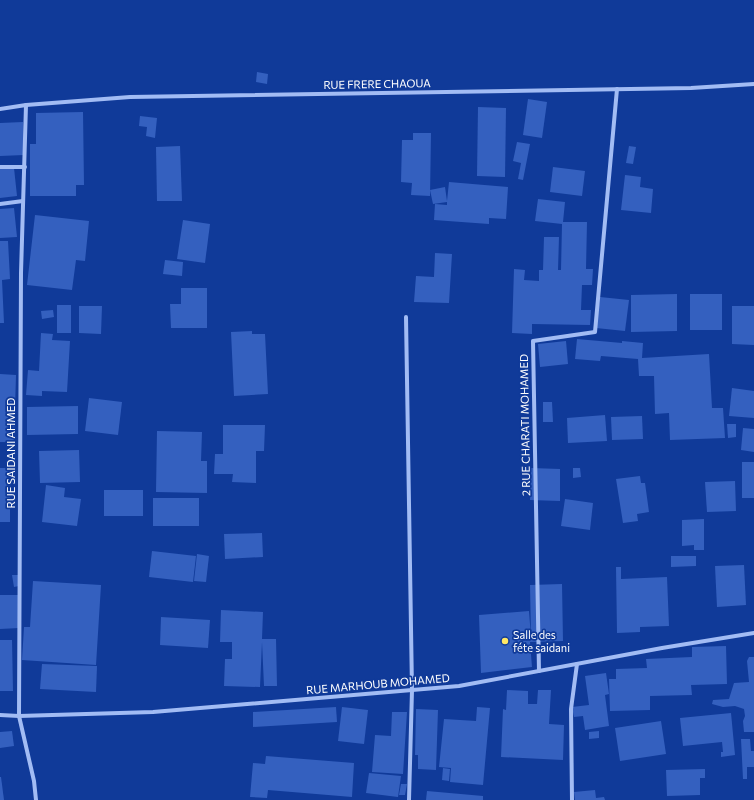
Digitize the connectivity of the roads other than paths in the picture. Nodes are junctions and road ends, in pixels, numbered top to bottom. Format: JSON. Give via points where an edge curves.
{"nodes":[{"id":1,"x":754,"y":84,"type":"edge"},
{"id":2,"x":617,"y":89,"type":"junction"},
{"id":3,"x":26,"y":105,"type":"junction"},
{"id":4,"x":0,"y":109,"type":"edge"},
{"id":5,"x":0,"y":167,"type":"edge"},
{"id":6,"x":25,"y":167,"type":"junction"},
{"id":7,"x":23,"y":201,"type":"junction"},
{"id":8,"x":0,"y":204,"type":"edge"},
{"id":9,"x":406,"y":317,"type":"dead end"},
{"id":10,"x":754,"y":633,"type":"edge"},
{"id":11,"x":577,"y":664,"type":"junction"},
{"id":12,"x":539,"y":671,"type":"junction"},
{"id":13,"x":412,"y":690,"type":"junction"},
{"id":14,"x":0,"y":715,"type":"edge"},
{"id":15,"x":19,"y":716,"type":"junction"},
{"id":16,"x":36,"y":800,"type":"edge"},
{"id":17,"x":409,"y":800,"type":"edge"},
{"id":18,"x":572,"y":800,"type":"edge"}],
"edges":[{"from":1,"to":2,"type":"street","name":"RUE FRERE CHAOUA"},
{"from":2,"to":3,"type":"street","name":"RUE FRERE CHAOUA","via":[[130,97]]},
{"from":2,"to":12,"type":"street","name":"2 RUE CHARATI MOHAMED","via":[[595,332],[533,341]]},
{"from":3,"to":4,"type":"street","name":"RUE FRERE CHAOUA"},
{"from":3,"to":6,"type":"street","name":"RUE SAIDANI AHMED"},
{"from":5,"to":6,"type":"street"},
{"from":6,"to":7,"type":"street","name":"RUE SAIDANI AHMED"},
{"from":7,"to":8,"type":"street"},
{"from":7,"to":15,"type":"street","name":"RUE SAIDANI AHMED"},
{"from":9,"to":13,"type":"street"},
{"from":10,"to":11,"type":"street","name":"RUE MARHOUB MOHAMED"},
{"from":11,"to":12,"type":"street","name":"RUE MARHOUB MOHAMED"},
{"from":11,"to":18,"type":"street","via":[[571,709]]},
{"from":12,"to":13,"type":"street","name":"RUE MARHOUB MOHAMED","via":[[459,686]]},
{"from":13,"to":15,"type":"street","name":"RUE MARHOUB MOHAMED","via":[[153,712]]},
{"from":13,"to":17,"type":"street"},
{"from":14,"to":15,"type":"street","name":"RUE MARHOUB MOHAMED"},
{"from":15,"to":16,"type":"street","name":"RUE SAIDANI AHMED"}]}
